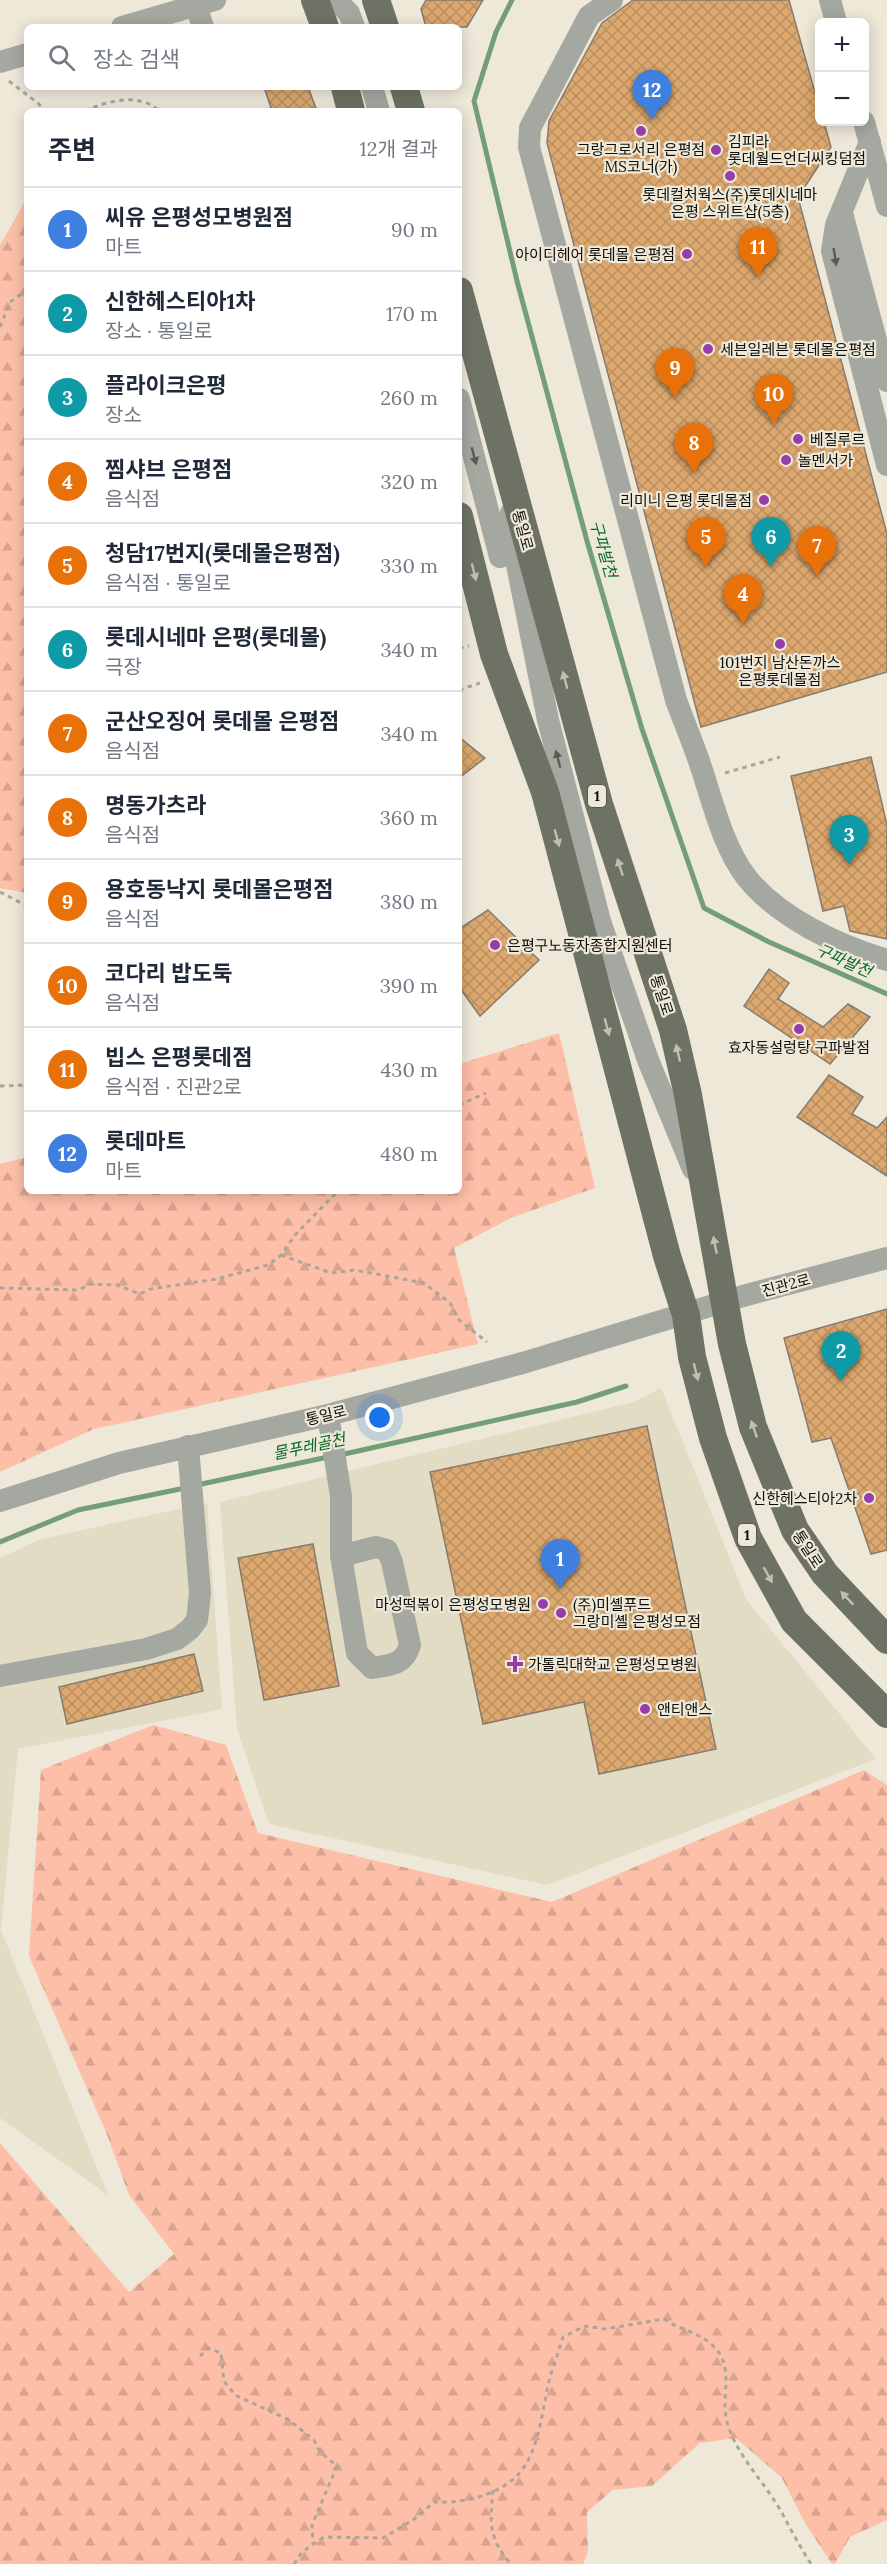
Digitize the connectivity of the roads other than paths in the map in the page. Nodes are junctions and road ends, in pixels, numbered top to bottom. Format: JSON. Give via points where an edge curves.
{"nodes":[{"id":1,"x":315,"y":0,"type":"edge"},
{"id":2,"x":335,"y":0,"type":"edge"},
{"id":3,"x":376,"y":0,"type":"edge"},
{"id":4,"x":612,"y":0,"type":"edge"},
{"id":5,"x":830,"y":0,"type":"edge"},
{"id":6,"x":205,"y":11,"type":"edge"},
{"id":7,"x":835,"y":18,"type":"edge"},
{"id":8,"x":138,"y":24,"type":"edge"},
{"id":9,"x":324,"y":24,"type":"edge"},
{"id":10,"x":353,"y":24,"type":"edge"},
{"id":11,"x":384,"y":24,"type":"edge"},
{"id":12,"x":24,"y":55,"type":"edge"},
{"id":13,"x":0,"y":62,"type":"edge"},
{"id":14,"x":346,"y":90,"type":"edge"},
{"id":15,"x":373,"y":90,"type":"edge"},
{"id":16,"x":405,"y":90,"type":"edge"},
{"id":17,"x":350,"y":108,"type":"edge"},
{"id":18,"x":378,"y":108,"type":"edge"},
{"id":19,"x":410,"y":108,"type":"edge"},
{"id":20,"x":867,"y":132,"type":"edge"},
{"id":21,"x":887,"y":206,"type":"edge"},
{"id":22,"x":841,"y":212,"type":"junction"},
{"id":23,"x":462,"y":302,"type":"edge"},
{"id":24,"x":887,"y":381,"type":"edge"},
{"id":25,"x":462,"y":410,"type":"edge"},
{"id":26,"x":887,"y":465,"type":"edge"},
{"id":27,"x":462,"y":528,"type":"edge"},
{"id":28,"x":544,"y":792,"type":"junction"},
{"id":29,"x":887,"y":960,"type":"edge"},
{"id":30,"x":887,"y":1258,"type":"edge"},
{"id":31,"x":723,"y":1302,"type":"junction"},
{"id":32,"x":686,"y":1315,"type":"junction"},
{"id":33,"x":329,"y":1422,"type":"junction"},
{"id":34,"x":188,"y":1446,"type":"junction"},
{"id":35,"x":0,"y":1501,"type":"edge"},
{"id":36,"x":341,"y":1556,"type":"junction"},
{"id":37,"x":887,"y":1640,"type":"edge"},
{"id":38,"x":0,"y":1676,"type":"edge"},
{"id":39,"x":887,"y":1714,"type":"edge"}],
"edges":[{"from":1,"to":9,"type":"main road"},
{"from":2,"to":10,"type":"street","via":[[349,13]]},
{"from":3,"to":11,"type":"main road"},
{"from":4,"to":29,"type":"street","via":[[589,16],[530,128],[530,147],[676,700],[711,804],[747,878],[781,909],[818,933]]},
{"from":5,"to":7,"type":"street"},
{"from":6,"to":8,"type":"street"},
{"from":12,"to":13,"type":"street"},
{"from":14,"to":17,"type":"main road"},
{"from":15,"to":18,"type":"street"},
{"from":16,"to":19,"type":"main road"},
{"from":20,"to":21,"type":"street"},
{"from":20,"to":22,"type":"street"},
{"from":22,"to":24,"type":"street"},
{"from":22,"to":26,"type":"street","one_way":true,"via":[[832,251]]},
{"from":31,"to":23,"type":"main road","name":"통일로","number":"1","one_way":true,"via":[[716,1245],[673,1030],[599,804]]},
{"from":25,"to":28,"type":"street","one_way":true,"via":[[493,523],[534,723]]},
{"from":27,"to":28,"type":"main road","number":"1","one_way":true,"via":[[494,654]]},
{"from":28,"to":32,"type":"main road","number":"1","one_way":true},
{"from":30,"to":31,"type":"street","name":"진관2로"},
{"from":31,"to":32,"type":"street","name":"진관2로"},
{"from":37,"to":31,"type":"main road","name":"통일로","number":"1","one_way":true,"via":[[825,1574],[795,1530],[753,1427]]},
{"from":32,"to":33,"type":"street","name":"통일로"},
{"from":32,"to":39,"type":"main road","number":"1","one_way":true,"via":[[692,1357],[713,1438],[748,1538],[794,1621]]},
{"from":33,"to":34,"type":"street","name":"통일로"},
{"from":33,"to":36,"type":"street","via":[[341,1496]]},
{"from":34,"to":35,"type":"street","name":"통일로","via":[[119,1463]]},
{"from":34,"to":38,"type":"street","via":[[200,1593],[197,1620],[190,1629],[177,1639],[146,1649]]},
{"from":36,"to":36,"type":"street","via":[[357,1653],[372,1668],[396,1664],[407,1656],[410,1645],[387,1550],[376,1547]]}]}
